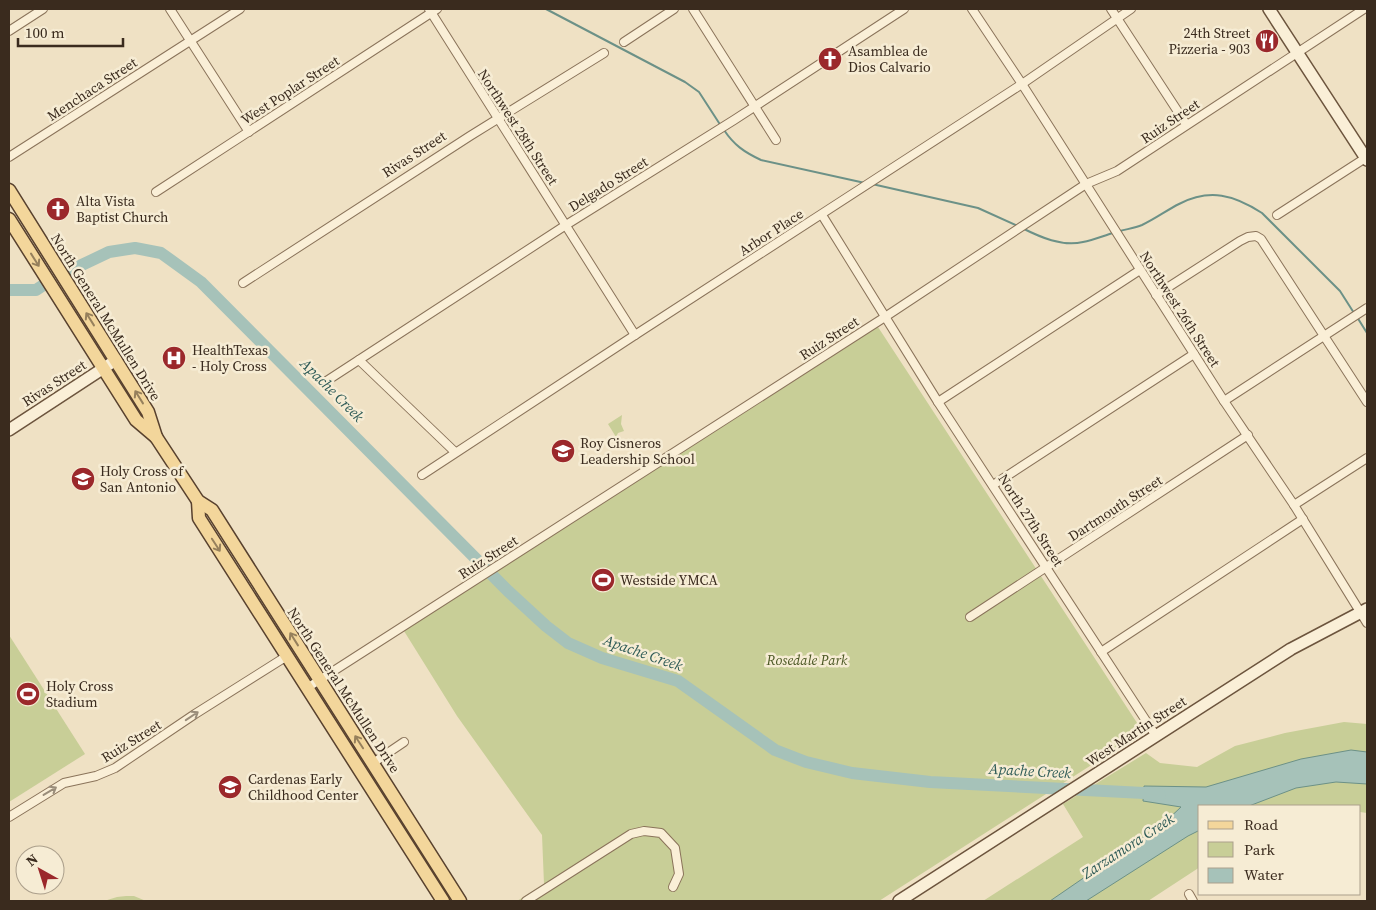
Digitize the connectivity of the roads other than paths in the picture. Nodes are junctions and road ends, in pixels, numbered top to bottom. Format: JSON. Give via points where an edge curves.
{"nodes":[{"id":1,"x":43,"y":9,"type":"edge"},
{"id":2,"x":170,"y":9,"type":"edge"},
{"id":3,"x":240,"y":9,"type":"edge"},
{"id":4,"x":674,"y":9,"type":"edge"},
{"id":5,"x":693,"y":9,"type":"edge"},
{"id":6,"x":904,"y":9,"type":"edge"},
{"id":7,"x":972,"y":9,"type":"edge"},
{"id":8,"x":1112,"y":9,"type":"edge"},
{"id":9,"x":1131,"y":9,"type":"edge"},
{"id":10,"x":1269,"y":9,"type":"edge"},
{"id":11,"x":1364,"y":9,"type":"edge"},
{"id":12,"x":433,"y":10,"type":"edge"},
{"id":13,"x":1117,"y":18,"type":"junction"},
{"id":14,"x":9,"y":31,"type":"edge"},
{"id":15,"x":190,"y":41,"type":"junction"},
{"id":16,"x":624,"y":42,"type":"dead end"},
{"id":17,"x":1297,"y":52,"type":"junction"},
{"id":18,"x":604,"y":53,"type":"dead end"},
{"id":19,"x":1022,"y":84,"type":"junction"},
{"id":20,"x":754,"y":107,"type":"junction"},
{"id":21,"x":498,"y":118,"type":"junction"},
{"id":22,"x":1186,"y":124,"type":"junction"},
{"id":23,"x":249,"y":132,"type":"junction"},
{"id":24,"x":776,"y":140,"type":"dead end"},
{"id":25,"x":9,"y":157,"type":"edge"},
{"id":26,"x":1367,"y":158,"type":"edge"},
{"id":27,"x":1086,"y":184,"type":"junction"},
{"id":28,"x":9,"y":190,"type":"edge"},
{"id":29,"x":156,"y":192,"type":"dead end"},
{"id":30,"x":822,"y":215,"type":"junction"},
{"id":31,"x":1277,"y":215,"type":"dead end"},
{"id":32,"x":9,"y":219,"type":"edge"},
{"id":33,"x":566,"y":225,"type":"junction"},
{"id":34,"x":1140,"y":270,"type":"junction"},
{"id":35,"x":243,"y":283,"type":"dead end"},
{"id":36,"x":1156,"y":295,"type":"junction"},
{"id":37,"x":1364,"y":310,"type":"edge"},
{"id":38,"x":886,"y":317,"type":"junction"},
{"id":39,"x":634,"y":335,"type":"junction"},
{"id":40,"x":1323,"y":337,"type":"junction"},
{"id":41,"x":1194,"y":354,"type":"junction"},
{"id":42,"x":116,"y":360,"type":"junction"},
{"id":43,"x":359,"y":360,"type":"junction"},
{"id":44,"x":103,"y":368,"type":"junction"},
{"id":45,"x":325,"y":382,"type":"dead end"},
{"id":46,"x":1224,"y":401,"type":"junction"},
{"id":47,"x":938,"y":402,"type":"junction"},
{"id":48,"x":1367,"y":402,"type":"edge"},
{"id":49,"x":9,"y":430,"type":"edge"},
{"id":50,"x":1248,"y":435,"type":"junction"},
{"id":51,"x":156,"y":437,"type":"junction"},
{"id":52,"x":455,"y":452,"type":"junction"},
{"id":53,"x":1367,"y":458,"type":"edge"},
{"id":54,"x":422,"y":474,"type":"dead end"},
{"id":55,"x":993,"y":485,"type":"junction"},
{"id":56,"x":198,"y":501,"type":"junction"},
{"id":57,"x":1294,"y":506,"type":"junction"},
{"id":58,"x":1302,"y":519,"type":"junction"},
{"id":59,"x":1047,"y":568,"type":"junction"},
{"id":60,"x":1365,"y":615,"type":"edge"},
{"id":61,"x":970,"y":617,"type":"dead end"},
{"id":62,"x":1100,"y":652,"type":"junction"},
{"id":63,"x":286,"y":656,"type":"junction"},
{"id":64,"x":320,"y":680,"type":"junction"},
{"id":65,"x":307,"y":688,"type":"junction"},
{"id":66,"x":1156,"y":736,"type":"junction"},
{"id":67,"x":404,"y":742,"type":"dead end"},
{"id":68,"x":373,"y":763,"type":"junction"},
{"id":69,"x":357,"y":767,"type":"junction"},
{"id":70,"x":9,"y":817,"type":"edge"},
{"id":71,"x":437,"y":864,"type":"junction"},
{"id":72,"x":673,"y":887,"type":"dead end"},
{"id":73,"x":443,"y":901,"type":"edge"},
{"id":74,"x":460,"y":901,"type":"edge"},
{"id":75,"x":526,"y":901,"type":"edge"},
{"id":76,"x":899,"y":901,"type":"edge"}],
"edges":[{"from":1,"to":14,"type":"street"},
{"from":2,"to":15,"type":"street"},
{"from":3,"to":15,"type":"street","name":"Menchaca Street"},
{"from":4,"to":16,"type":"street"},
{"from":5,"to":20,"type":"street"},
{"from":6,"to":20,"type":"street","name":"Delgado Street"},
{"from":7,"to":19,"type":"street","name":"Northwest 26th Street"},
{"from":8,"to":13,"type":"street"},
{"from":9,"to":13,"type":"street","name":"Arbor Place"},
{"from":10,"to":17,"type":"street"},
{"from":11,"to":17,"type":"street","name":"Ruiz Street"},
{"from":12,"to":21,"type":"street","name":"Northwest 28th Street"},
{"from":12,"to":23,"type":"street","name":"West Poplar Street"},
{"from":13,"to":19,"type":"street","name":"Arbor Place"},
{"from":13,"to":22,"type":"street"},
{"from":15,"to":23,"type":"street"},
{"from":15,"to":25,"type":"street","name":"Menchaca Street"},
{"from":17,"to":22,"type":"street","name":"Ruiz Street"},
{"from":17,"to":26,"type":"street"},
{"from":18,"to":21,"type":"street","name":"Rivas Street"},
{"from":19,"to":27,"type":"street","name":"Northwest 26th Street"},
{"from":19,"to":30,"type":"street","name":"Arbor Place"},
{"from":20,"to":24,"type":"street"},
{"from":20,"to":33,"type":"street","name":"Delgado Street"},
{"from":21,"to":33,"type":"street","name":"Northwest 28th Street"},
{"from":21,"to":35,"type":"street","name":"Rivas Street"},
{"from":22,"to":27,"type":"street","name":"Ruiz Street","via":[[1117,171]]},
{"from":23,"to":29,"type":"street","name":"West Poplar Street"},
{"from":26,"to":31,"type":"street"},
{"from":27,"to":34,"type":"street","name":"Northwest 26th Street"},
{"from":27,"to":38,"type":"street","name":"Ruiz Street"},
{"from":42,"to":28,"type":"main road","name":"North General McMullen Drive","one_way":true},
{"from":30,"to":38,"type":"street","name":"North 27th Street"},
{"from":30,"to":39,"type":"street","name":"Arbor Place"},
{"from":32,"to":44,"type":"main road","name":"North General McMullen Drive","one_way":true},
{"from":33,"to":39,"type":"street","name":"Northwest 28th Street"},
{"from":33,"to":43,"type":"street","name":"Delgado Street"},
{"from":34,"to":36,"type":"street","name":"Northwest 26th Street"},
{"from":34,"to":47,"type":"street"},
{"from":36,"to":40,"type":"street","via":[[1240,241],[1256,236],[1261,239]]},
{"from":36,"to":41,"type":"street","name":"Northwest 26th Street"},
{"from":37,"to":40,"type":"street"},
{"from":38,"to":47,"type":"street","name":"North 27th Street"},
{"from":38,"to":64,"type":"street","name":"Ruiz Street"},
{"from":39,"to":52,"type":"street","name":"Arbor Place"},
{"from":40,"to":46,"type":"street"},
{"from":40,"to":48,"type":"street"},
{"from":41,"to":46,"type":"street","name":"Northwest 26th Street"},
{"from":41,"to":55,"type":"street"},
{"from":42,"to":44,"type":"street","name":"Rivas Street"},
{"from":51,"to":42,"type":"main road","name":"North General McMullen Drive","one_way":true,"via":[[148,412]]},
{"from":43,"to":45,"type":"street","name":"Delgado Street"},
{"from":43,"to":52,"type":"street"},
{"from":44,"to":49,"type":"street","name":"Rivas Street"},
{"from":44,"to":51,"type":"main road","name":"North General McMullen Drive","via":[[136,420]]},
{"from":46,"to":50,"type":"street","name":"Northwest 26th Street"},
{"from":47,"to":55,"type":"street","name":"North 27th Street"},
{"from":50,"to":57,"type":"street","name":"Northwest 26th Street"},
{"from":50,"to":59,"type":"street","name":"Dartmouth Street"},
{"from":51,"to":56,"type":"main road","name":"North General McMullen Drive"},
{"from":52,"to":54,"type":"street","name":"Arbor Place"},
{"from":53,"to":57,"type":"street"},
{"from":55,"to":59,"type":"street","name":"North 27th Street"},
{"from":56,"to":63,"type":"main road","name":"North General McMullen Drive","one_way":true,"via":[[198,518]]},
{"from":64,"to":56,"type":"main road","name":"North General McMullen Drive","one_way":true,"via":[[212,510]]},
{"from":57,"to":58,"type":"street","name":"Northwest 26th Street"},
{"from":58,"to":60,"type":"street","name":"Northwest 26th Street"},
{"from":58,"to":62,"type":"street"},
{"from":59,"to":61,"type":"street","name":"Dartmouth Street"},
{"from":59,"to":62,"type":"street","name":"North 27th Street"},
{"from":60,"to":66,"type":"street","name":"West Martin Street","via":[[1291,648]]},
{"from":62,"to":66,"type":"street","name":"North 27th Street"},
{"from":63,"to":65,"type":"main road","name":"North General McMullen Drive"},
{"from":70,"to":63,"type":"street","name":"Ruiz Street","one_way":true,"via":[[64,783],[115,768]]},
{"from":64,"to":65,"type":"street","name":"Ruiz Street"},
{"from":68,"to":64,"type":"main road","name":"North General McMullen Drive","one_way":true},
{"from":65,"to":69,"type":"main road","name":"North General McMullen Drive"},
{"from":66,"to":76,"type":"street","name":"West Martin Street"},
{"from":67,"to":68,"type":"street"},
{"from":68,"to":71,"type":"main road","name":"North General McMullen Drive"},
{"from":69,"to":71,"type":"main road","via":[[365,767],[418,850]]},
{"from":69,"to":73,"type":"main road","name":"North General McMullen Drive"},
{"from":71,"to":74,"type":"main road","name":"North General McMullen Drive"},
{"from":72,"to":75,"type":"street","via":[[679,874],[675,848],[661,833],[644,831],[631,834]]}]}
